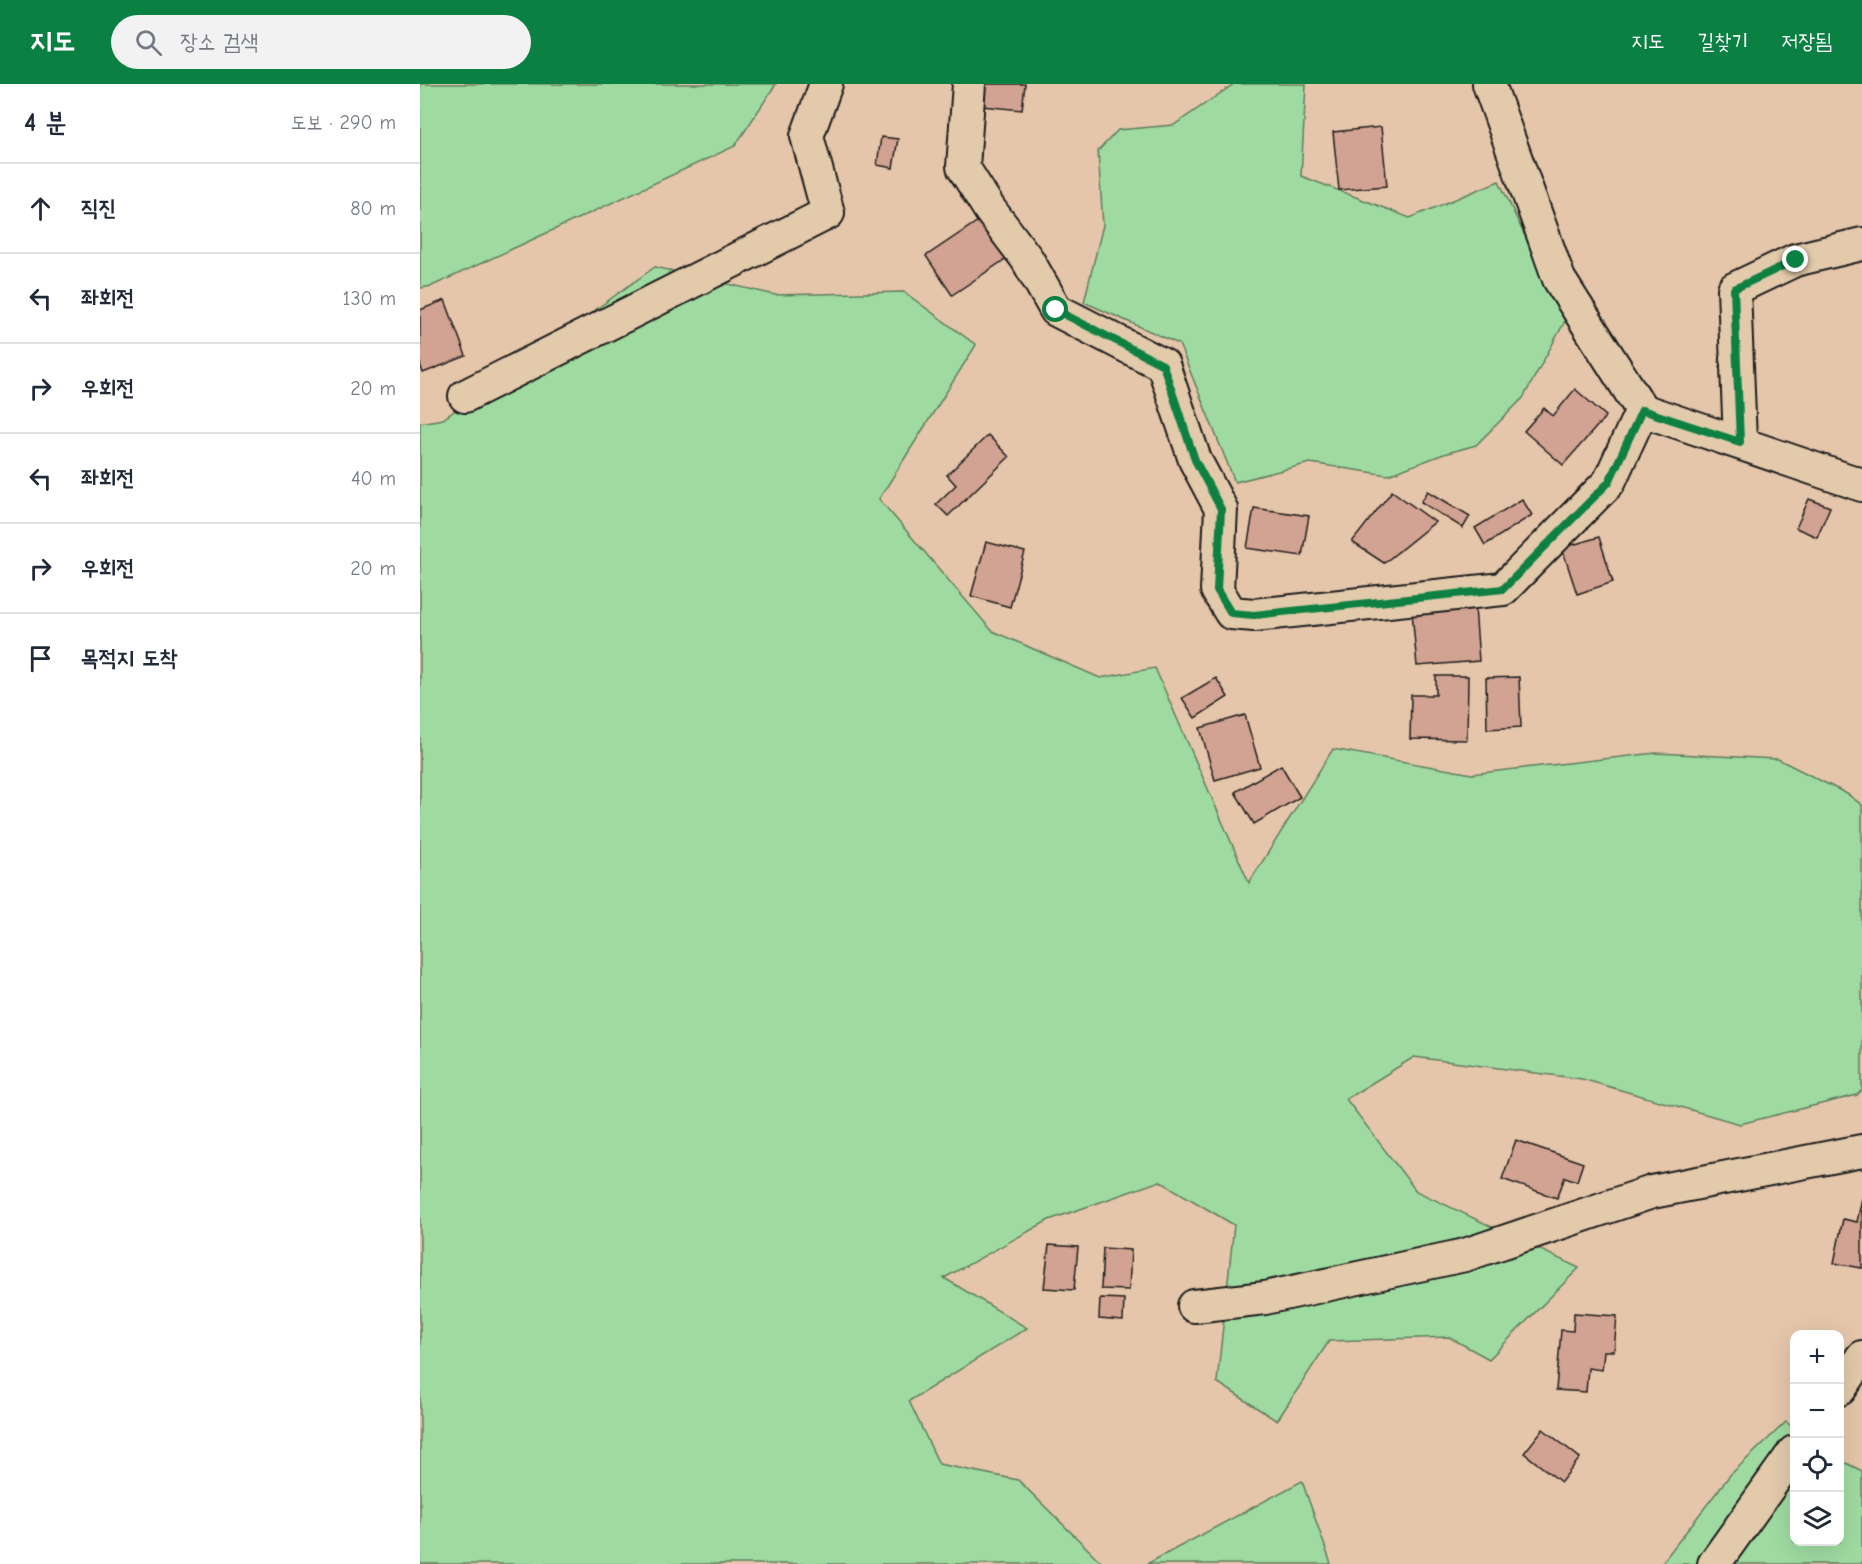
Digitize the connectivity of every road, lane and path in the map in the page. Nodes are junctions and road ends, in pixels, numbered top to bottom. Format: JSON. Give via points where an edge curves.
{"nodes":[{"id":1,"x":825,"y":84,"type":"edge"},
{"id":2,"x":969,"y":84,"type":"edge"},
{"id":3,"x":1489,"y":84,"type":"edge"},
{"id":4,"x":1862,"y":244,"type":"edge"},
{"id":5,"x":465,"y":396,"type":"dead end"},
{"id":6,"x":1642,"y":410,"type":"junction"},
{"id":7,"x":1740,"y":442,"type":"junction"},
{"id":8,"x":1862,"y":484,"type":"edge"},
{"id":9,"x":1862,"y":1151,"type":"edge"},
{"id":10,"x":1194,"y":1306,"type":"dead end"},
{"id":11,"x":1862,"y":1357,"type":"edge"},
{"id":12,"x":1843,"y":1384,"type":"edge"},
{"id":13,"x":1790,"y":1458,"type":"edge"},
{"id":14,"x":1714,"y":1564,"type":"edge"}],
"edges":[{"from":1,"to":5,"type":"street","via":[[807,136],[828,213]]},
{"from":2,"to":6,"type":"street","via":[[963,167],[1027,259],[1056,310],[1163,365],[1195,460],[1221,509],[1217,590],[1231,613],[1254,615],[1503,589],[1609,482]]},
{"from":3,"to":6,"type":"street","via":[[1559,279]]},
{"from":4,"to":7,"type":"street","via":[[1796,260],[1734,289]]},
{"from":6,"to":7,"type":"street"},
{"from":7,"to":8,"type":"street"},
{"from":9,"to":10,"type":"street","via":[[1652,1192],[1465,1255],[1265,1298]]},
{"from":11,"to":12,"type":"street"},
{"from":13,"to":14,"type":"street"}]}
